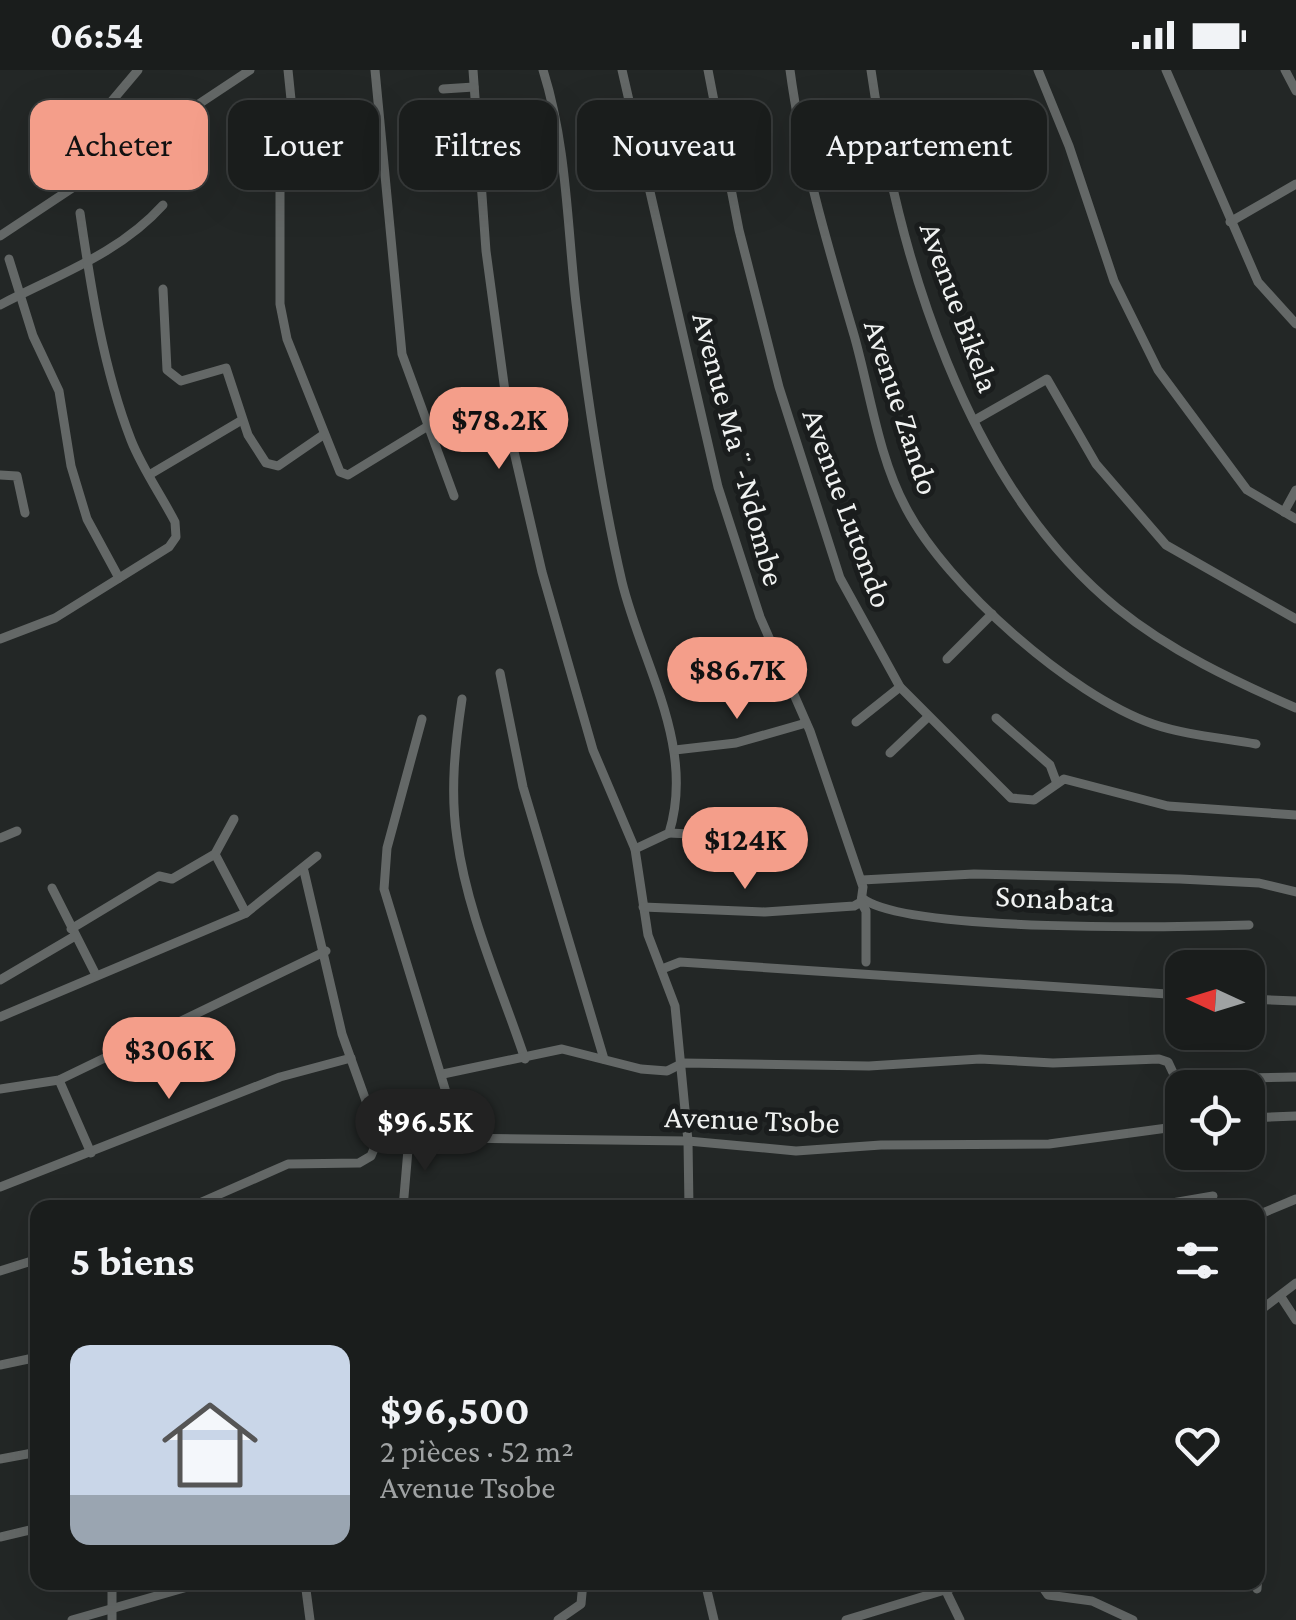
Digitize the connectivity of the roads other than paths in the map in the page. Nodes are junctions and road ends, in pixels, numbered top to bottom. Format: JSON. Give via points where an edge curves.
{"nodes":[{"id":1,"x":138,"y":70,"type":"edge"},
{"id":2,"x":250,"y":70,"type":"edge"},
{"id":3,"x":288,"y":70,"type":"edge"},
{"id":4,"x":375,"y":70,"type":"edge"},
{"id":5,"x":473,"y":70,"type":"edge"},
{"id":6,"x":543,"y":70,"type":"edge"},
{"id":7,"x":622,"y":70,"type":"edge"},
{"id":8,"x":708,"y":70,"type":"edge"},
{"id":9,"x":790,"y":70,"type":"edge"},
{"id":10,"x":871,"y":70,"type":"edge"},
{"id":11,"x":1038,"y":70,"type":"edge"},
{"id":12,"x":1166,"y":70,"type":"edge"},
{"id":13,"x":1285,"y":70,"type":"edge"},
{"id":14,"x":474,"y":87,"type":"junction"},
{"id":15,"x":443,"y":89,"type":"dead end"},
{"id":16,"x":1296,"y":91,"type":"edge"},
{"id":17,"x":113,"y":100,"type":"edge"},
{"id":18,"x":380,"y":147,"type":"joint"},
{"id":19,"x":1296,"y":184,"type":"edge"},
{"id":20,"x":163,"y":205,"type":"dead end"},
{"id":21,"x":80,"y":212,"type":"dead end"},
{"id":22,"x":1230,"y":222,"type":"junction"},
{"id":23,"x":0,"y":236,"type":"edge"},
{"id":24,"x":9,"y":260,"type":"dead end"},
{"id":25,"x":88,"y":264,"type":"junction"},
{"id":26,"x":163,"y":289,"type":"dead end"},
{"id":27,"x":20,"y":294,"type":"junction"},
{"id":28,"x":0,"y":305,"type":"edge"},
{"id":29,"x":1296,"y":324,"type":"edge"},
{"id":30,"x":242,"y":420,"type":"junction"},
{"id":31,"x":975,"y":420,"type":"junction"},
{"id":32,"x":428,"y":426,"type":"junction"},
{"id":33,"x":323,"y":435,"type":"junction"},
{"id":34,"x":0,"y":475,"type":"edge"},
{"id":35,"x":149,"y":475,"type":"junction"},
{"id":36,"x":1296,"y":490,"type":"edge"},
{"id":37,"x":454,"y":496,"type":"dead end"},
{"id":38,"x":1284,"y":512,"type":"junction"},
{"id":39,"x":25,"y":513,"type":"dead end"},
{"id":40,"x":1296,"y":519,"type":"edge"},
{"id":41,"x":119,"y":578,"type":"junction"},
{"id":42,"x":992,"y":614,"type":"junction"},
{"id":43,"x":1296,"y":619,"type":"edge"},
{"id":44,"x":0,"y":639,"type":"edge"},
{"id":45,"x":947,"y":659,"type":"dead end"},
{"id":46,"x":500,"y":673,"type":"dead end"},
{"id":47,"x":900,"y":686,"type":"junction"},
{"id":48,"x":462,"y":699,"type":"dead end"},
{"id":49,"x":1296,"y":708,"type":"edge"},
{"id":50,"x":928,"y":717,"type":"junction"},
{"id":51,"x":996,"y":718,"type":"dead end"},
{"id":52,"x":422,"y":719,"type":"dead end"},
{"id":53,"x":856,"y":722,"type":"dead end"},
{"id":54,"x":806,"y":723,"type":"junction"},
{"id":55,"x":1256,"y":744,"type":"dead end"},
{"id":56,"x":674,"y":750,"type":"junction"},
{"id":57,"x":890,"y":753,"type":"dead end"},
{"id":58,"x":1056,"y":781,"type":"junction"},
{"id":59,"x":1296,"y":815,"type":"edge"},
{"id":60,"x":234,"y":819,"type":"dead end"},
{"id":61,"x":17,"y":831,"type":"dead end"},
{"id":62,"x":668,"y":833,"type":"junction"},
{"id":63,"x":0,"y":838,"type":"edge"},
{"id":64,"x":775,"y":838,"type":"dead end"},
{"id":65,"x":635,"y":848,"type":"junction"},
{"id":66,"x":215,"y":854,"type":"junction"},
{"id":67,"x":317,"y":856,"type":"dead end"},
{"id":68,"x":304,"y":871,"type":"junction"},
{"id":69,"x":52,"y":888,"type":"dead end"},
{"id":70,"x":862,"y":892,"type":"junction"},
{"id":71,"x":1296,"y":892,"type":"edge"},
{"id":72,"x":643,"y":907,"type":"junction"},
{"id":73,"x":246,"y":913,"type":"junction"},
{"id":74,"x":1249,"y":924,"type":"dead end"},
{"id":75,"x":73,"y":932,"type":"junction"},
{"id":76,"x":326,"y":952,"type":"junction"},
{"id":77,"x":866,"y":962,"type":"dead end"},
{"id":78,"x":662,"y":969,"type":"junction"},
{"id":79,"x":96,"y":975,"type":"junction"},
{"id":80,"x":0,"y":980,"type":"edge"},
{"id":81,"x":1165,"y":994,"type":"edge"},
{"id":82,"x":1265,"y":1000,"type":"edge"},
{"id":83,"x":1296,"y":1001,"type":"edge"},
{"id":84,"x":0,"y":1017,"type":"edge"},
{"id":85,"x":351,"y":1058,"type":"junction"},
{"id":86,"x":525,"y":1059,"type":"junction"},
{"id":87,"x":604,"y":1059,"type":"junction"},
{"id":88,"x":682,"y":1063,"type":"junction"},
{"id":89,"x":442,"y":1074,"type":"junction"},
{"id":90,"x":1296,"y":1077,"type":"edge"},
{"id":91,"x":59,"y":1080,"type":"junction"},
{"id":92,"x":0,"y":1089,"type":"edge"},
{"id":93,"x":1296,"y":1116,"type":"edge"},
{"id":94,"x":1265,"y":1117,"type":"edge"},
{"id":95,"x":1165,"y":1129,"type":"edge"},
{"id":96,"x":379,"y":1137,"type":"junction"},
{"id":97,"x":408,"y":1138,"type":"junction"},
{"id":98,"x":460,"y":1138,"type":"junction"},
{"id":99,"x":688,"y":1141,"type":"junction"},
{"id":100,"x":90,"y":1152,"type":"junction"},
{"id":101,"x":0,"y":1187,"type":"edge"},
{"id":102,"x":1213,"y":1196,"type":"dead end"},
{"id":103,"x":1296,"y":1199,"type":"edge"},
{"id":104,"x":206,"y":1200,"type":"edge"},
{"id":105,"x":404,"y":1200,"type":"edge"},
{"id":106,"x":689,"y":1200,"type":"edge"},
{"id":107,"x":1189,"y":1200,"type":"edge"},
{"id":108,"x":1265,"y":1212,"type":"edge"},
{"id":109,"x":30,"y":1262,"type":"edge"},
{"id":110,"x":0,"y":1272,"type":"edge"},
{"id":111,"x":1296,"y":1283,"type":"edge"},
{"id":112,"x":1281,"y":1297,"type":"junction"},
{"id":113,"x":1265,"y":1307,"type":"edge"},
{"id":114,"x":1296,"y":1320,"type":"edge"},
{"id":115,"x":30,"y":1358,"type":"edge"},
{"id":116,"x":0,"y":1365,"type":"edge"},
{"id":117,"x":30,"y":1453,"type":"edge"},
{"id":118,"x":0,"y":1458,"type":"edge"},
{"id":119,"x":30,"y":1530,"type":"edge"},
{"id":120,"x":0,"y":1538,"type":"edge"},
{"id":121,"x":112,"y":1590,"type":"edge"},
{"id":122,"x":174,"y":1590,"type":"edge"},
{"id":123,"x":306,"y":1590,"type":"edge"},
{"id":124,"x":582,"y":1590,"type":"edge"},
{"id":125,"x":707,"y":1590,"type":"edge"},
{"id":126,"x":946,"y":1590,"type":"joint"},
{"id":127,"x":1045,"y":1590,"type":"edge"},
{"id":128,"x":112,"y":1606,"type":"junction"},
{"id":129,"x":72,"y":1620,"type":"edge"},
{"id":130,"x":112,"y":1620,"type":"edge"},
{"id":131,"x":310,"y":1620,"type":"edge"},
{"id":132,"x":558,"y":1620,"type":"edge"},
{"id":133,"x":714,"y":1620,"type":"edge"},
{"id":134,"x":846,"y":1620,"type":"edge"},
{"id":135,"x":960,"y":1620,"type":"edge"},
{"id":136,"x":1132,"y":1620,"type":"edge"}],
"edges":[{"from":1,"to":17,"type":"street"},
{"from":2,"to":23,"type":"street"},
{"from":3,"to":33,"type":"street","via":[[292,109],[280,165],[280,304]]},
{"from":4,"to":18,"type":"street"},
{"from":5,"to":14,"type":"street"},
{"from":6,"to":56,"type":"street","via":[[560,127],[576,304],[609,517],[623,586]]},
{"from":7,"to":54,"type":"street","name":"Avenue Ma¨-Ndombe","via":[[718,487],[760,617]]},
{"from":8,"to":47,"type":"street","name":"Avenue Lutondo","via":[[778,387],[840,578]]},
{"from":9,"to":42,"type":"street","name":"Avenue Zando","via":[[830,264],[904,506],[938,557]]},
{"from":10,"to":31,"type":"street","name":"Avenue Bikela","via":[[906,235],[944,356]]},
{"from":11,"to":38,"type":"street","via":[[1134,328],[1240,481]]},
{"from":12,"to":22,"type":"street"},
{"from":13,"to":16,"type":"street"},
{"from":14,"to":15,"type":"street"},
{"from":14,"to":65,"type":"street","via":[[486,250],[512,443],[593,750]]},
{"from":18,"to":32,"type":"street","via":[[402,354]]},
{"from":19,"to":22,"type":"street"},
{"from":20,"to":25,"type":"street"},
{"from":21,"to":25,"type":"street"},
{"from":22,"to":29,"type":"street","via":[[1258,282]]},
{"from":24,"to":27,"type":"street"},
{"from":25,"to":27,"type":"street"},
{"from":25,"to":35,"type":"street","via":[[121,409]]},
{"from":26,"to":30,"type":"street","via":[[168,370],[180,381],[224,367]]},
{"from":27,"to":28,"type":"street"},
{"from":27,"to":41,"type":"street","via":[[59,391],[87,519]]},
{"from":30,"to":33,"type":"street","via":[[266,463],[275,467]]},
{"from":30,"to":35,"type":"street"},
{"from":31,"to":43,"type":"street","via":[[1047,379],[1096,464],[1166,545]]},
{"from":31,"to":49,"type":"street","name":"Avenue Bikela","via":[[1027,512],[1110,602],[1169,645]]},
{"from":32,"to":33,"type":"street","via":[[348,475],[340,472]]},
{"from":32,"to":37,"type":"street"},
{"from":34,"to":39,"type":"street","via":[[17,476]]},
{"from":35,"to":41,"type":"street","via":[[176,522],[176,537]]},
{"from":36,"to":38,"type":"street"},
{"from":38,"to":40,"type":"street"},
{"from":41,"to":44,"type":"street","via":[[55,618]]},
{"from":42,"to":45,"type":"street"},
{"from":42,"to":55,"type":"street","name":"Avenue Zando","via":[[1078,687],[1148,722]]},
{"from":46,"to":87,"type":"street","via":[[523,787]]},
{"from":47,"to":50,"type":"street","name":"Avenue Lutondo"},
{"from":47,"to":53,"type":"street"},
{"from":48,"to":86,"type":"street","via":[[454,756],[456,836]]},
{"from":50,"to":57,"type":"street"},
{"from":50,"to":58,"type":"street","name":"Avenue Lutondo","via":[[1011,798],[1034,800]]},
{"from":51,"to":58,"type":"street","via":[[1050,765]]},
{"from":52,"to":89,"type":"street","via":[[385,858],[384,890]]},
{"from":54,"to":56,"type":"street","via":[[736,743]]},
{"from":54,"to":70,"type":"street","name":"Avenue Ma¨-Ndombe"},
{"from":56,"to":62,"type":"street"},
{"from":58,"to":59,"type":"street","via":[[1070,779],[1168,806]]},
{"from":60,"to":66,"type":"street"},
{"from":61,"to":63,"type":"street"},
{"from":62,"to":64,"type":"street"},
{"from":62,"to":65,"type":"street"},
{"from":65,"to":72,"type":"street"},
{"from":66,"to":73,"type":"street"},
{"from":66,"to":75,"type":"street","via":[[172,879],[159,876]]},
{"from":67,"to":68,"type":"street"},
{"from":68,"to":73,"type":"street"},
{"from":68,"to":76,"type":"street"},
{"from":69,"to":75,"type":"street"},
{"from":70,"to":71,"type":"street","via":[[974,874],[1259,883]]},
{"from":70,"to":72,"type":"street","via":[[854,906],[765,912]]},
{"from":70,"to":74,"type":"street","name":"Sonabata","via":[[873,906],[1021,924]]},
{"from":70,"to":77,"type":"street","name":"Avenue Ma¨-Ndombe"},
{"from":72,"to":78,"type":"street"},
{"from":73,"to":79,"type":"street"},
{"from":75,"to":79,"type":"street"},
{"from":75,"to":80,"type":"street"},
{"from":76,"to":85,"type":"street"},
{"from":76,"to":91,"type":"street"},
{"from":78,"to":81,"type":"street","via":[[680,962]]},
{"from":78,"to":88,"type":"street","via":[[675,1006]]},
{"from":79,"to":84,"type":"street"},
{"from":82,"to":83,"type":"street"},
{"from":85,"to":96,"type":"street"},
{"from":85,"to":100,"type":"street","via":[[280,1077]]},
{"from":86,"to":87,"type":"street","via":[[562,1049]]},
{"from":86,"to":89,"type":"street"},
{"from":87,"to":88,"type":"street","via":[[667,1071]]},
{"from":88,"to":90,"type":"street","via":[[1159,1058],[1173,1076],[1187,1080]]},
{"from":88,"to":99,"type":"street"},
{"from":89,"to":98,"type":"street"},
{"from":91,"to":92,"type":"street"},
{"from":91,"to":100,"type":"street"},
{"from":93,"to":94,"type":"street"},
{"from":95,"to":99,"type":"street","name":"Avenue Tsobe","via":[[1083,1142],[796,1151]]},
{"from":96,"to":97,"type":"street","name":"Avenue Tsobe"},
{"from":96,"to":104,"type":"street","via":[[359,1162],[288,1164]]},
{"from":97,"to":98,"type":"street","name":"Avenue Tsobe"},
{"from":97,"to":105,"type":"street"},
{"from":98,"to":99,"type":"street","name":"Avenue Tsobe"},
{"from":99,"to":106,"type":"street"},
{"from":100,"to":101,"type":"street"},
{"from":102,"to":107,"type":"street"},
{"from":103,"to":108,"type":"street"},
{"from":109,"to":110,"type":"street"},
{"from":111,"to":112,"type":"street"},
{"from":112,"to":113,"type":"street"},
{"from":112,"to":114,"type":"street"},
{"from":115,"to":116,"type":"street"},
{"from":117,"to":118,"type":"street"},
{"from":119,"to":120,"type":"street"},
{"from":121,"to":128,"type":"street"},
{"from":122,"to":128,"type":"street"},
{"from":123,"to":131,"type":"street"},
{"from":124,"to":132,"type":"street","via":[[581,1604]]},
{"from":125,"to":133,"type":"street"},
{"from":126,"to":134,"type":"street"},
{"from":126,"to":135,"type":"street"},
{"from":127,"to":136,"type":"street"},
{"from":128,"to":129,"type":"street"},
{"from":128,"to":130,"type":"street"}]}
